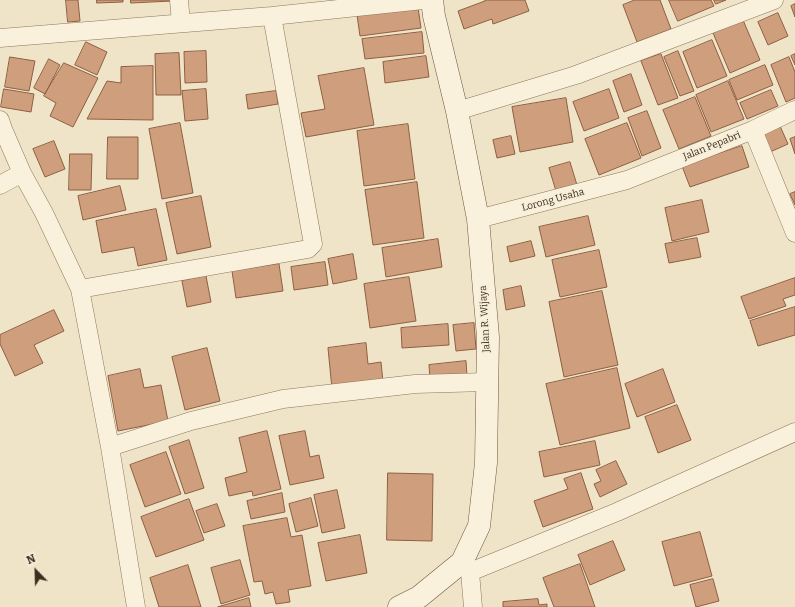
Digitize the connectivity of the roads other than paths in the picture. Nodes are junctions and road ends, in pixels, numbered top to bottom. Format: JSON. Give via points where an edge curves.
{"nodes":[{"id":1,"x":179,"y":0,"type":"edge"},
{"id":2,"x":423,"y":0,"type":"edge"},
{"id":3,"x":432,"y":0,"type":"edge"},
{"id":4,"x":774,"y":0,"type":"edge"},
{"id":5,"x":272,"y":16,"type":"junction"},
{"id":6,"x":181,"y":23,"type":"junction"},
{"id":7,"x":0,"y":38,"type":"edge"},
{"id":8,"x":795,"y":110,"type":"edge"},
{"id":9,"x":457,"y":111,"type":"junction"},
{"id":10,"x":0,"y":120,"type":"edge"},
{"id":11,"x":753,"y":130,"type":"junction"},
{"id":12,"x":22,"y":173,"type":"junction"},
{"id":13,"x":627,"y":180,"type":"joint"},
{"id":14,"x":0,"y":186,"type":"edge"},
{"id":15,"x":478,"y":219,"type":"junction"},
{"id":16,"x":795,"y":233,"type":"edge"},
{"id":17,"x":80,"y":289,"type":"junction"},
{"id":18,"x":487,"y":382,"type":"junction"},
{"id":19,"x":795,"y":432,"type":"edge"},
{"id":20,"x":110,"y":447,"type":"junction"},
{"id":21,"x":466,"y":567,"type":"junction"},
{"id":22,"x":136,"y":607,"type":"edge"},
{"id":23,"x":399,"y":607,"type":"edge"},
{"id":24,"x":474,"y":607,"type":"edge"}],
"edges":[{"from":1,"to":6,"type":"street"},
{"from":2,"to":5,"type":"street"},
{"from":3,"to":9,"type":"street","name":"Jalan R. Wijaya"},
{"from":4,"to":9,"type":"street","via":[[576,75]]},
{"from":5,"to":6,"type":"street"},
{"from":5,"to":17,"type":"street","via":[[313,244],[308,249]]},
{"from":6,"to":7,"type":"street"},
{"from":8,"to":11,"type":"street","name":"Jalan Pepabri"},
{"from":9,"to":15,"type":"street","name":"Jalan R. Wijaya"},
{"from":10,"to":12,"type":"street"},
{"from":11,"to":13,"type":"street","name":"Jalan Pepabri"},
{"from":11,"to":16,"type":"street"},
{"from":12,"to":14,"type":"street"},
{"from":12,"to":17,"type":"street","via":[[44,212]]},
{"from":13,"to":15,"type":"street","name":"Lorong Usaha"},
{"from":15,"to":18,"type":"street","name":"Jalan R. Wijaya","via":[[488,337]]},
{"from":17,"to":20,"type":"street"},
{"from":18,"to":20,"type":"street","via":[[416,384],[284,399],[191,421]]},
{"from":18,"to":21,"type":"street","name":"Jalan R. Wijaya","via":[[486,463],[479,526]]},
{"from":19,"to":21,"type":"street","via":[[617,512]]},
{"from":20,"to":22,"type":"street"},
{"from":21,"to":23,"type":"street","name":"Jalan R. Wijaya"},
{"from":21,"to":24,"type":"street"}]}
